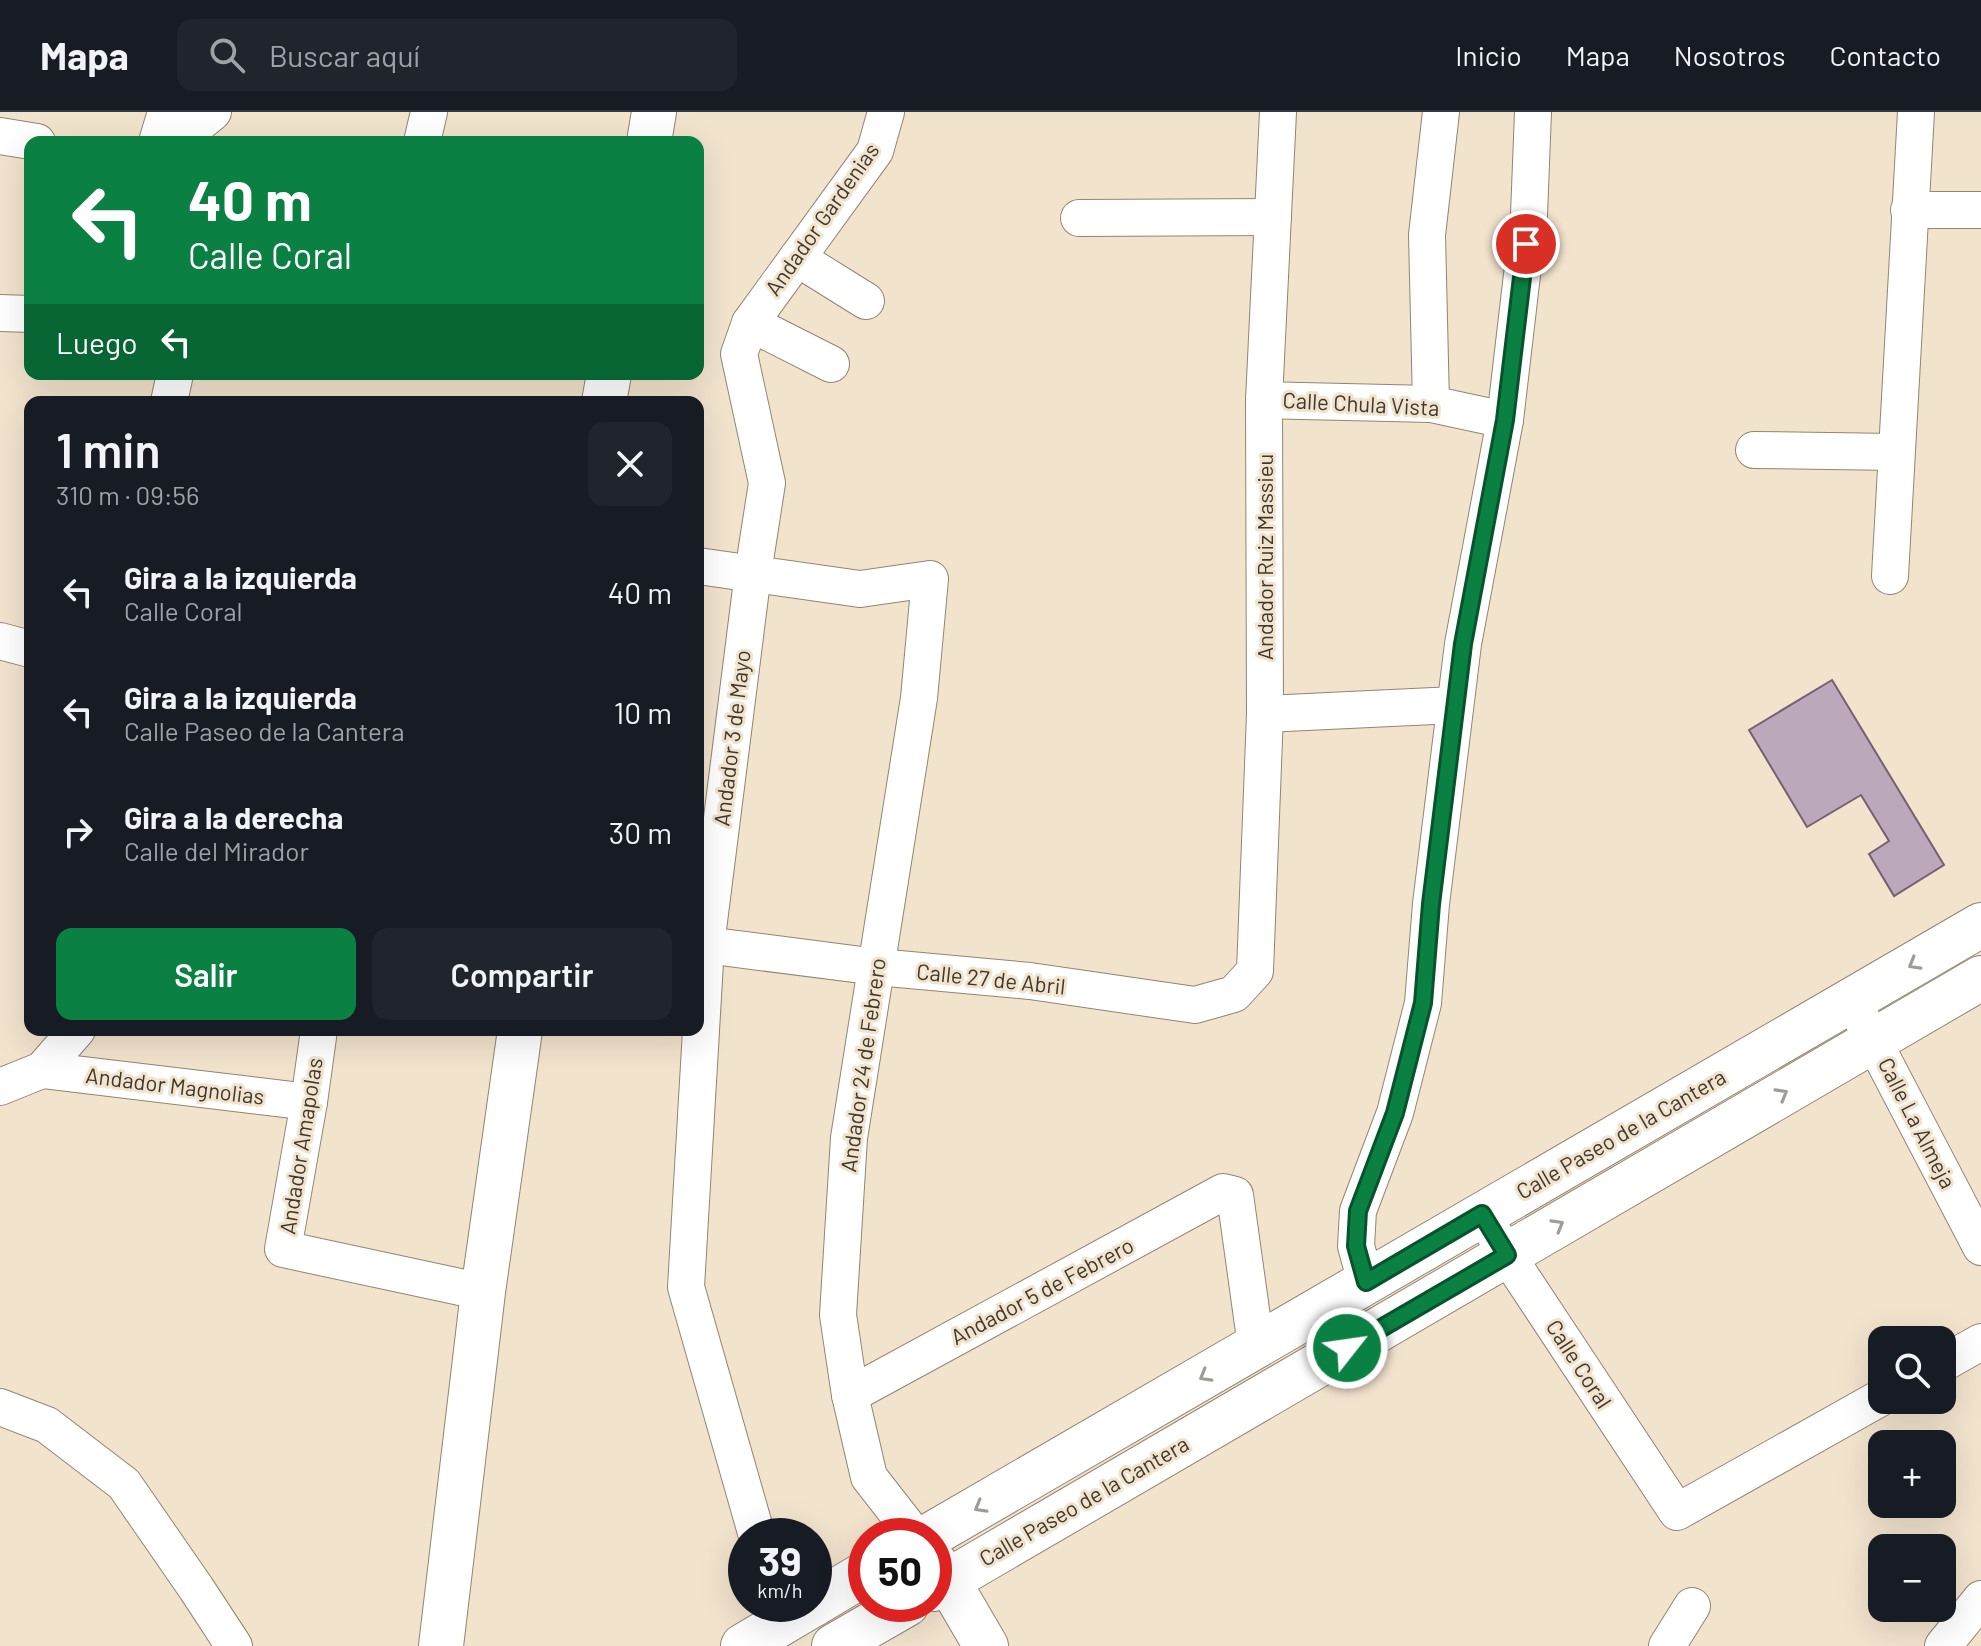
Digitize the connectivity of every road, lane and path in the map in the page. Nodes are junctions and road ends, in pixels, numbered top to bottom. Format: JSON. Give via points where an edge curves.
{"nodes":[{"id":1,"x":166,"y":112,"type":"edge"},
{"id":2,"x":213,"y":112,"type":"edge"},
{"id":3,"x":429,"y":112,"type":"edge"},
{"id":4,"x":654,"y":112,"type":"edge"},
{"id":5,"x":886,"y":112,"type":"edge"},
{"id":6,"x":1278,"y":112,"type":"edge"},
{"id":7,"x":1441,"y":112,"type":"edge"},
{"id":8,"x":1533,"y":112,"type":"edge"},
{"id":9,"x":1916,"y":112,"type":"edge"},
{"id":10,"x":0,"y":136,"type":"edge"},
{"id":11,"x":159,"y":136,"type":"edge"},
{"id":12,"x":183,"y":136,"type":"edge"},
{"id":13,"x":423,"y":136,"type":"edge"},
{"id":14,"x":650,"y":136,"type":"edge"},
{"id":15,"x":24,"y":140,"type":"edge"},
{"id":16,"x":1909,"y":210,"type":"junction"},
{"id":17,"x":1981,"y":210,"type":"edge"},
{"id":18,"x":1273,"y":217,"type":"junction"},
{"id":19,"x":1079,"y":218,"type":"dead end"},
{"id":20,"x":797,"y":258,"type":"junction"},
{"id":21,"x":866,"y":301,"type":"dead end"},
{"id":22,"x":0,"y":313,"type":"edge"},
{"id":23,"x":24,"y":314,"type":"edge"},
{"id":24,"x":750,"y":323,"type":"junction"},
{"id":25,"x":831,"y":364,"type":"dead end"},
{"id":26,"x":1264,"y":400,"type":"junction"},
{"id":27,"x":1431,"y":404,"type":"junction"},
{"id":28,"x":1505,"y":420,"type":"junction"},
{"id":29,"x":1754,"y":450,"type":"dead end"},
{"id":30,"x":1896,"y":452,"type":"junction"},
{"id":31,"x":704,"y":567,"type":"edge"},
{"id":32,"x":753,"y":573,"type":"junction"},
{"id":33,"x":1890,"y":576,"type":"dead end"},
{"id":34,"x":0,"y":641,"type":"edge"},
{"id":35,"x":24,"y":647,"type":"edge"},
{"id":36,"x":1455,"y":705,"type":"junction"},
{"id":37,"x":1265,"y":714,"type":"junction"},
{"id":38,"x":1981,"y":925,"type":"edge"},
{"id":39,"x":704,"y":930,"type":"edge"},
{"id":40,"x":704,"y":945,"type":"edge"},
{"id":41,"x":877,"y":967,"type":"junction"},
{"id":42,"x":1981,"y":978,"type":"edge"},
{"id":43,"x":1234,"y":994,"type":"joint"},
{"id":44,"x":1852,"y":1000,"type":"junction"},
{"id":45,"x":72,"y":1036,"type":"edge"},
{"id":46,"x":318,"y":1036,"type":"edge"},
{"id":47,"x":519,"y":1036,"type":"edge"},
{"id":48,"x":698,"y":1036,"type":"edge"},
{"id":49,"x":1874,"y":1040,"type":"junction"},
{"id":50,"x":42,"y":1070,"type":"junction"},
{"id":51,"x":0,"y":1087,"type":"edge"},
{"id":52,"x":309,"y":1102,"type":"junction"},
{"id":53,"x":1482,"y":1214,"type":"junction"},
{"id":54,"x":1981,"y":1247,"type":"edge"},
{"id":55,"x":1507,"y":1255,"type":"junction"},
{"id":56,"x":1366,"y":1282,"type":"junction"},
{"id":57,"x":483,"y":1292,"type":"junction"},
{"id":58,"x":1981,"y":1342,"type":"edge"},
{"id":59,"x":1256,"y":1346,"type":"junction"},
{"id":60,"x":1956,"y":1356,"type":"edge"},
{"id":61,"x":850,"y":1395,"type":"junction"},
{"id":62,"x":1868,"y":1405,"type":"edge"},
{"id":63,"x":0,"y":1407,"type":"edge"},
{"id":64,"x":752,"y":1518,"type":"edge"},
{"id":65,"x":901,"y":1518,"type":"edge"},
{"id":66,"x":952,"y":1523,"type":"edge"},
{"id":67,"x":952,"y":1570,"type":"edge"},
{"id":68,"x":952,"y":1596,"type":"edge"},
{"id":69,"x":1981,"y":1599,"type":"edge"},
{"id":70,"x":1692,"y":1606,"type":"dead end"},
{"id":71,"x":778,"y":1622,"type":"edge"},
{"id":72,"x":876,"y":1622,"type":"edge"},
{"id":73,"x":234,"y":1646,"type":"edge"},
{"id":74,"x":441,"y":1646,"type":"edge"},
{"id":75,"x":743,"y":1646,"type":"edge"},
{"id":76,"x":834,"y":1646,"type":"edge"},
{"id":77,"x":986,"y":1646,"type":"edge"},
{"id":78,"x":1667,"y":1646,"type":"edge"},
{"id":79,"x":1943,"y":1646,"type":"edge"}],
"edges":[{"from":1,"to":11,"type":"street"},
{"from":2,"to":12,"type":"street"},
{"from":3,"to":13,"type":"street"},
{"from":4,"to":14,"type":"main road"},
{"from":5,"to":20,"type":"street","name":"Andador Gardenias","via":[[875,151]]},
{"from":6,"to":18,"type":"street","name":"Andador Ruiz Massieu"},
{"from":7,"to":27,"type":"street","via":[[1427,235]]},
{"from":8,"to":28,"type":"street","via":[[1529,215]]},
{"from":9,"to":16,"type":"street"},
{"from":10,"to":15,"type":"street"},
{"from":16,"to":17,"type":"street"},
{"from":16,"to":30,"type":"street"},
{"from":18,"to":19,"type":"street"},
{"from":18,"to":26,"type":"street","name":"Andador Ruiz Massieu"},
{"from":20,"to":21,"type":"street"},
{"from":20,"to":24,"type":"street","name":"Andador Gardenias"},
{"from":22,"to":23,"type":"street"},
{"from":24,"to":25,"type":"street"},
{"from":24,"to":32,"type":"street","name":"Andador 3 de Mayo","via":[[739,354],[767,483]]},
{"from":26,"to":27,"type":"street","name":"Calle Chula Vista"},
{"from":26,"to":37,"type":"street","name":"Andador Ruiz Massieu"},
{"from":27,"to":28,"type":"street","name":"Calle Chula Vista"},
{"from":28,"to":36,"type":"street"},
{"from":29,"to":30,"type":"street"},
{"from":30,"to":33,"type":"street"},
{"from":31,"to":32,"type":"street"},
{"from":32,"to":39,"type":"street","name":"Andador 3 de Mayo"},
{"from":32,"to":41,"type":"street","name":"Andador 24 de Febrero","via":[[860,589],[930,579],[919,698]]},
{"from":34,"to":35,"type":"street"},
{"from":36,"to":37,"type":"street"},
{"from":36,"to":56,"type":"street","via":[[1423,1003],[1395,1113],[1358,1211],[1356,1246]]},
{"from":37,"to":43,"type":"street","name":"Andador Ruiz Massieu","via":[[1255,971]]},
{"from":38,"to":44,"type":"main road","name":"Calle Paseo de la Cantera","one_way":true},
{"from":40,"to":41,"type":"street","name":"Calle 27 de Abril"},
{"from":41,"to":43,"type":"street","name":"Calle 27 de Abril","via":[[1030,981],[1195,1005]]},
{"from":41,"to":61,"type":"street","name":"Andador 24 de Febrero","via":[[848,1153],[838,1315]]},
{"from":42,"to":49,"type":"main road","name":"Calle Paseo de la Cantera"},
{"from":44,"to":49,"type":"street","name":"Calle La Almeja"},
{"from":44,"to":53,"type":"main road","name":"Calle Paseo de la Cantera"},
{"from":45,"to":50,"type":"street"},
{"from":46,"to":52,"type":"street","name":"Andador Amapolas"},
{"from":47,"to":57,"type":"main road"},
{"from":48,"to":64,"type":"street","name":"Andador 3 de Mayo","via":[[686,1287]]},
{"from":49,"to":54,"type":"street","name":"Calle La Almeja"},
{"from":55,"to":49,"type":"main road","name":"Calle Paseo de la Cantera","one_way":true},
{"from":50,"to":51,"type":"street"},
{"from":50,"to":52,"type":"street","name":"Andador Magnolias"},
{"from":52,"to":57,"type":"street","name":"Andador Amapolas","via":[[283,1249]]},
{"from":53,"to":55,"type":"street","name":"Calle Coral"},
{"from":53,"to":56,"type":"main road","name":"Calle Paseo de la Cantera"},
{"from":55,"to":62,"type":"street","name":"Calle Coral","via":[[1677,1512]]},
{"from":55,"to":67,"type":"main road","name":"Calle Paseo de la Cantera"},
{"from":56,"to":59,"type":"main road","name":"Calle Paseo de la Cantera"},
{"from":57,"to":74,"type":"main road"},
{"from":58,"to":60,"type":"street"},
{"from":59,"to":61,"type":"street","name":"Andador 5 de Febrero","via":[[1235,1195],[1223,1192]]},
{"from":59,"to":66,"type":"main road","name":"Calle Paseo de la Cantera","one_way":true},
{"from":61,"to":65,"type":"street","name":"Andador 24 de Febrero","via":[[869,1477]]},
{"from":63,"to":73,"type":"street","via":[[47,1425],[124,1484]]},
{"from":68,"to":77,"type":"main road"},
{"from":69,"to":79,"type":"street"},
{"from":70,"to":78,"type":"street"},
{"from":71,"to":75,"type":"main road"},
{"from":72,"to":76,"type":"main road"}]}
